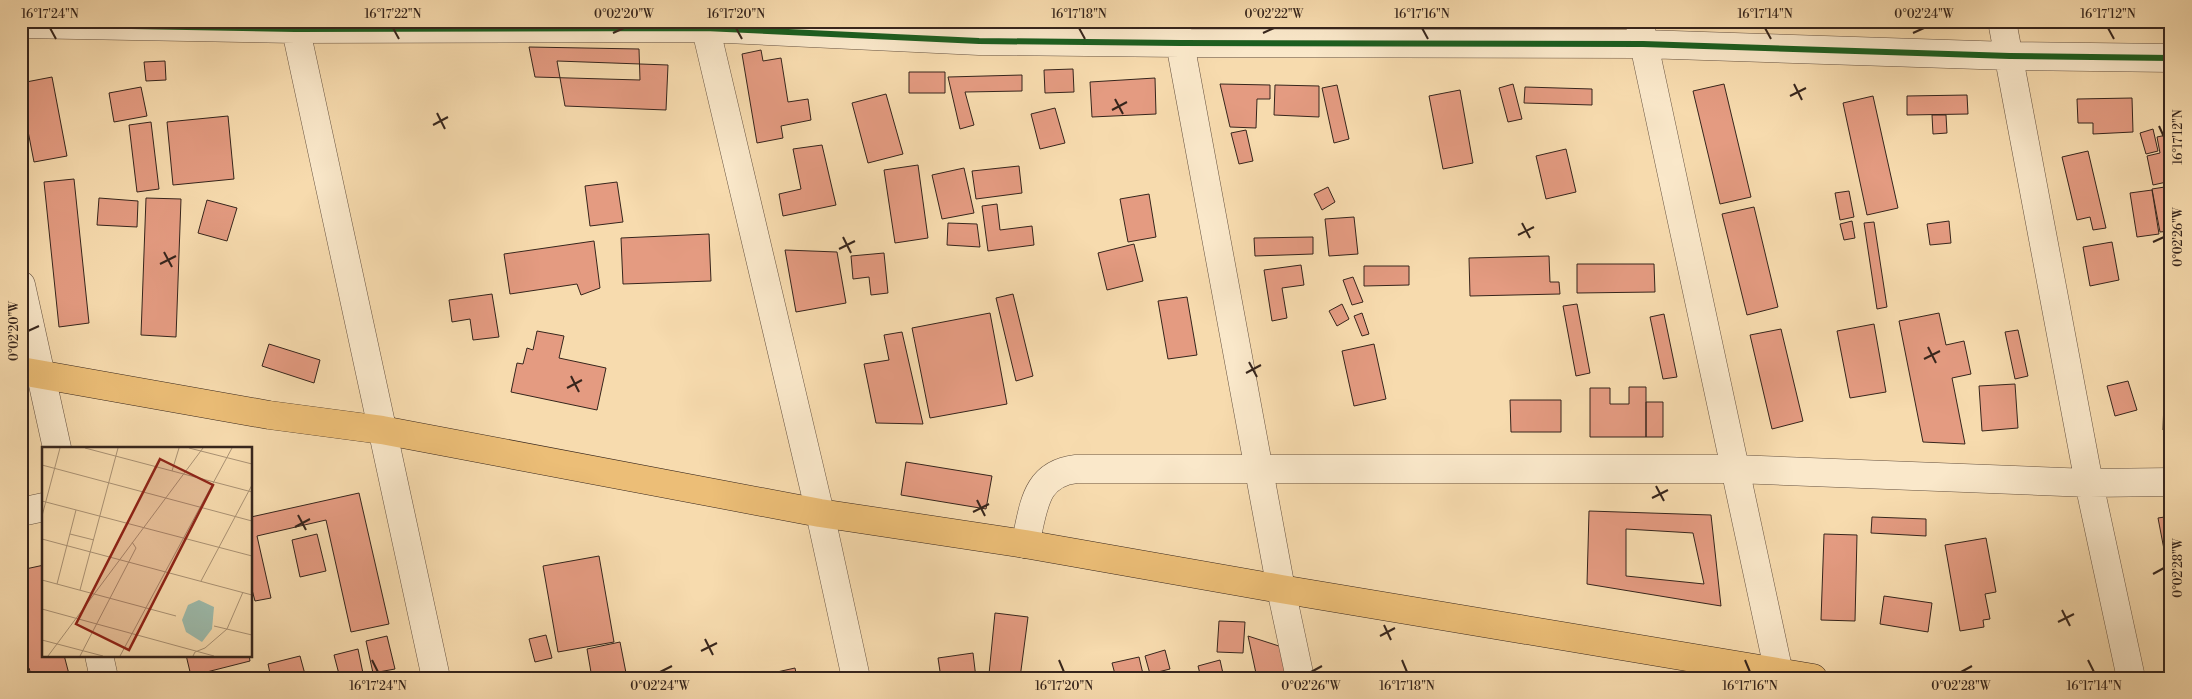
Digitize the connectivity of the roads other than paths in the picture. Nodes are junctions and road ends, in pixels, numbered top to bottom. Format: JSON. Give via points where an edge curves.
{"nodes":[{"id":1,"x":2002,"y":21,"type":"edge"},
{"id":2,"x":21,"y":24,"type":"edge"},
{"id":3,"x":294,"y":25,"type":"edge"},
{"id":4,"x":704,"y":25,"type":"edge"},
{"id":5,"x":1177,"y":32,"type":"edge"},
{"id":6,"x":1641,"y":33,"type":"edge"},
{"id":7,"x":2010,"y":56,"type":"junction"},
{"id":8,"x":2171,"y":58,"type":"edge"},
{"id":9,"x":21,"y":285,"type":"edge"},
{"id":10,"x":32,"y":373,"type":"edge"},
{"id":11,"x":382,"y":430,"type":"junction"},
{"id":12,"x":57,"y":447,"type":"edge"},
{"id":13,"x":1735,"y":469,"type":"junction"},
{"id":14,"x":1259,"y":470,"type":"junction"},
{"id":15,"x":2171,"y":482,"type":"edge"},
{"id":16,"x":2089,"y":483,"type":"junction"},
{"id":17,"x":42,"y":507,"type":"edge"},
{"id":18,"x":21,"y":512,"type":"edge"},
{"id":19,"x":820,"y":513,"type":"junction"},
{"id":20,"x":1025,"y":544,"type":"junction"},
{"id":21,"x":1280,"y":589,"type":"junction"},
{"id":22,"x":99,"y":656,"type":"edge"},
{"id":23,"x":1780,"y":675,"type":"edge"},
{"id":24,"x":104,"y":678,"type":"edge"},
{"id":25,"x":436,"y":678,"type":"edge"},
{"id":26,"x":856,"y":678,"type":"edge"},
{"id":27,"x":1300,"y":678,"type":"edge"},
{"id":28,"x":1813,"y":678,"type":"edge"},
{"id":29,"x":2131,"y":678,"type":"edge"}],
"edges":[{"from":1,"to":7,"type":"street"},
{"from":2,"to":3,"type":"street"},
{"from":3,"to":4,"type":"street"},
{"from":3,"to":11,"type":"street"},
{"from":4,"to":5,"type":"street","via":[[979,41]]},
{"from":4,"to":19,"type":"street"},
{"from":5,"to":6,"type":"street"},
{"from":5,"to":14,"type":"street"},
{"from":6,"to":7,"type":"street"},
{"from":6,"to":13,"type":"street"},
{"from":7,"to":8,"type":"street"},
{"from":7,"to":16,"type":"street"},
{"from":9,"to":10,"type":"street"},
{"from":10,"to":11,"type":"main road","via":[[269,415]]},
{"from":10,"to":12,"type":"street"},
{"from":11,"to":19,"type":"main road"},
{"from":11,"to":25,"type":"street"},
{"from":13,"to":14,"type":"street"},
{"from":13,"to":16,"type":"street"},
{"from":13,"to":23,"type":"street"},
{"from":14,"to":20,"type":"street","via":[[1064,470],[1051,476],[1040,489]]},
{"from":14,"to":21,"type":"street"},
{"from":15,"to":16,"type":"street"},
{"from":16,"to":29,"type":"street"},
{"from":17,"to":18,"type":"street"},
{"from":19,"to":20,"type":"main road"},
{"from":19,"to":26,"type":"street"},
{"from":20,"to":21,"type":"main road"},
{"from":21,"to":23,"type":"main road"},
{"from":21,"to":27,"type":"street"},
{"from":22,"to":24,"type":"street"},
{"from":23,"to":28,"type":"main road"}]}
